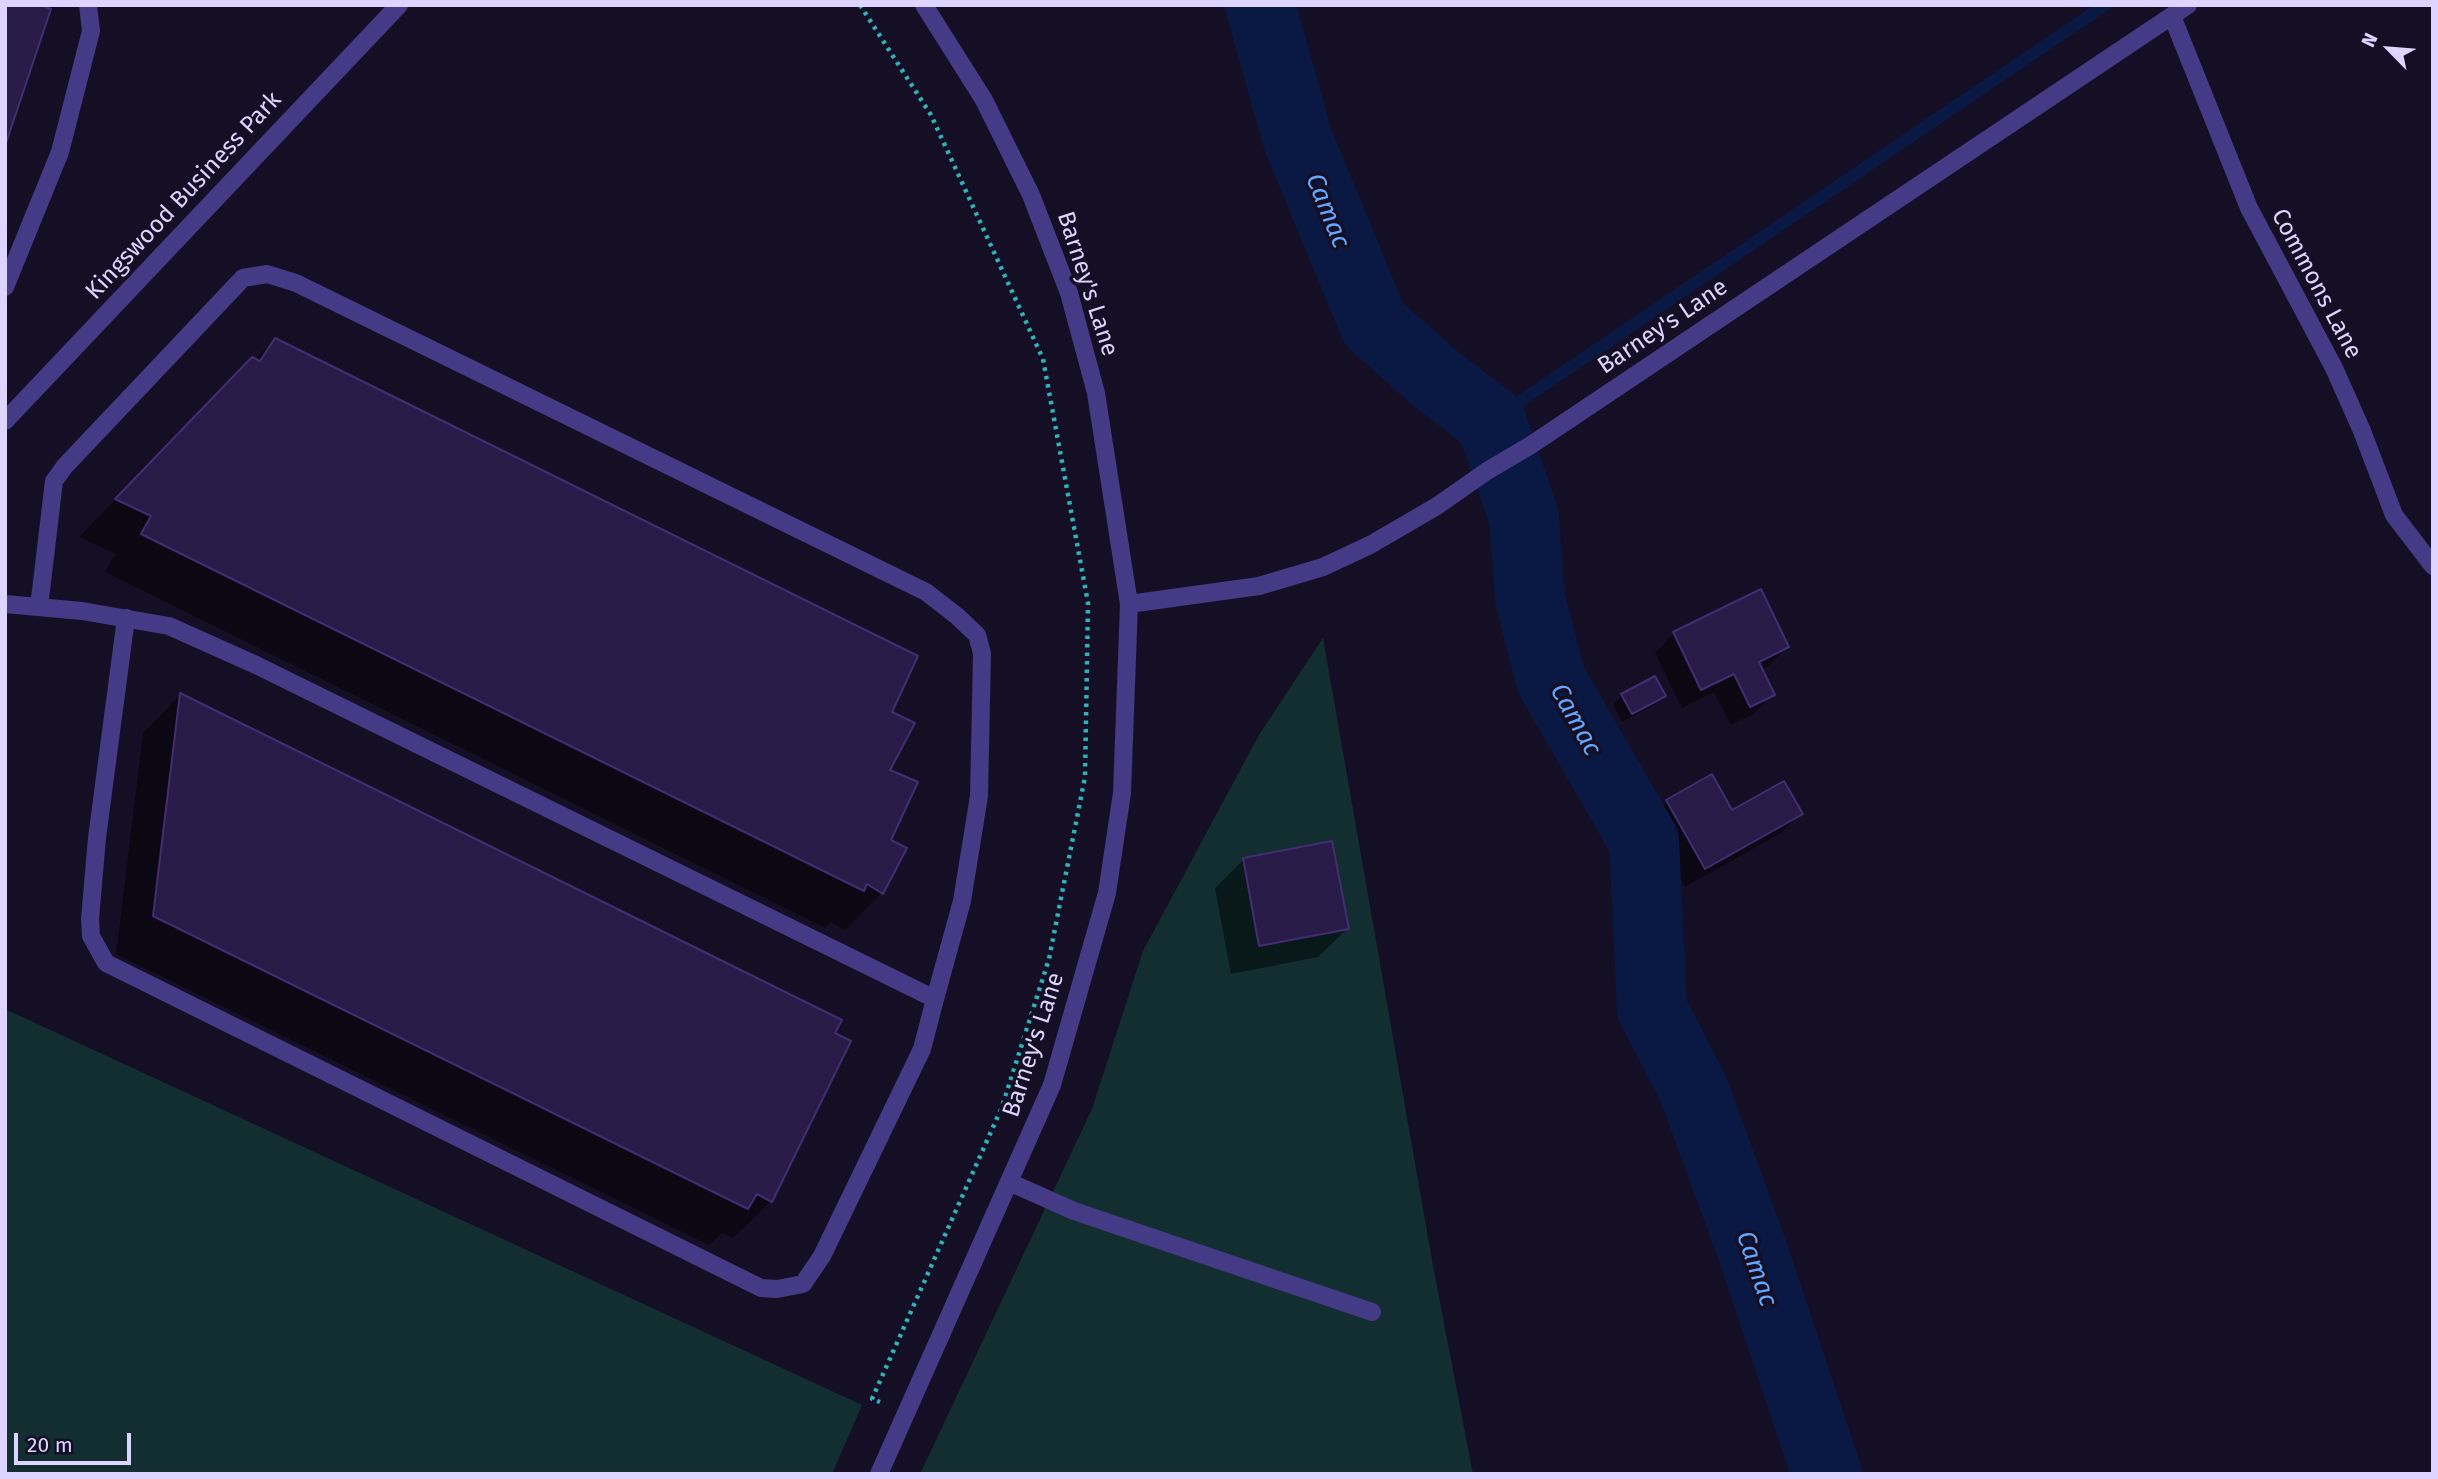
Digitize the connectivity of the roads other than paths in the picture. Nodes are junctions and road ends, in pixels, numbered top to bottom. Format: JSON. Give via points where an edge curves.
{"nodes":[{"id":1,"x":88,"y":5,"type":"edge"},
{"id":2,"x":399,"y":5,"type":"edge"},
{"id":3,"x":924,"y":5,"type":"edge"},
{"id":4,"x":2188,"y":5,"type":"edge"},
{"id":5,"x":2172,"y":16,"type":"junction"},
{"id":6,"x":5,"y":287,"type":"edge"},
{"id":7,"x":5,"y":421,"type":"edge"},
{"id":8,"x":2433,"y":566,"type":"edge"},
{"id":9,"x":5,"y":604,"type":"edge"},
{"id":10,"x":1129,"y":604,"type":"junction"},
{"id":11,"x":39,"y":607,"type":"junction"},
{"id":12,"x":126,"y":618,"type":"junction"},
{"id":13,"x":935,"y":999,"type":"junction"},
{"id":14,"x":1009,"y":1182,"type":"junction"},
{"id":15,"x":1372,"y":1311,"type":"dead end"},
{"id":16,"x":878,"y":1474,"type":"edge"}],
"edges":[{"from":1,"to":6,"type":"street","via":[[91,31],[60,152]]},
{"from":2,"to":7,"type":"street","name":"Kingswood Business Park"},
{"from":3,"to":10,"type":"street","name":"Barney's Lane","via":[[984,100],[1031,195],[1069,293],[1096,393]]},
{"from":4,"to":5,"type":"street","name":"Barney's Lane"},
{"from":5,"to":8,"type":"street","name":"Commons Lane","via":[[2249,208],[2334,368],[2395,515]]},
{"from":5,"to":10,"type":"street","name":"Barney's Lane","via":[[1531,445],[1370,545],[1323,567],[1259,586]]},
{"from":9,"to":11,"type":"street"},
{"from":10,"to":14,"type":"street","name":"Barney's Lane","via":[[1122,793],[1107,893],[1052,1085]]},
{"from":11,"to":12,"type":"street"},
{"from":11,"to":13,"type":"street","via":[[54,481],[65,466],[243,278],[268,274],[296,283],[926,592],[977,635],[982,653],[979,796],[962,901]]},
{"from":12,"to":13,"type":"street","via":[[169,626],[256,665]]},
{"from":12,"to":13,"type":"street","via":[[90,919],[92,936],[106,963],[761,1288],[803,1284],[822,1256],[922,1049]]},
{"from":14,"to":15,"type":"street","via":[[1074,1210]]},
{"from":14,"to":16,"type":"street","name":"Barney's Lane"}]}
